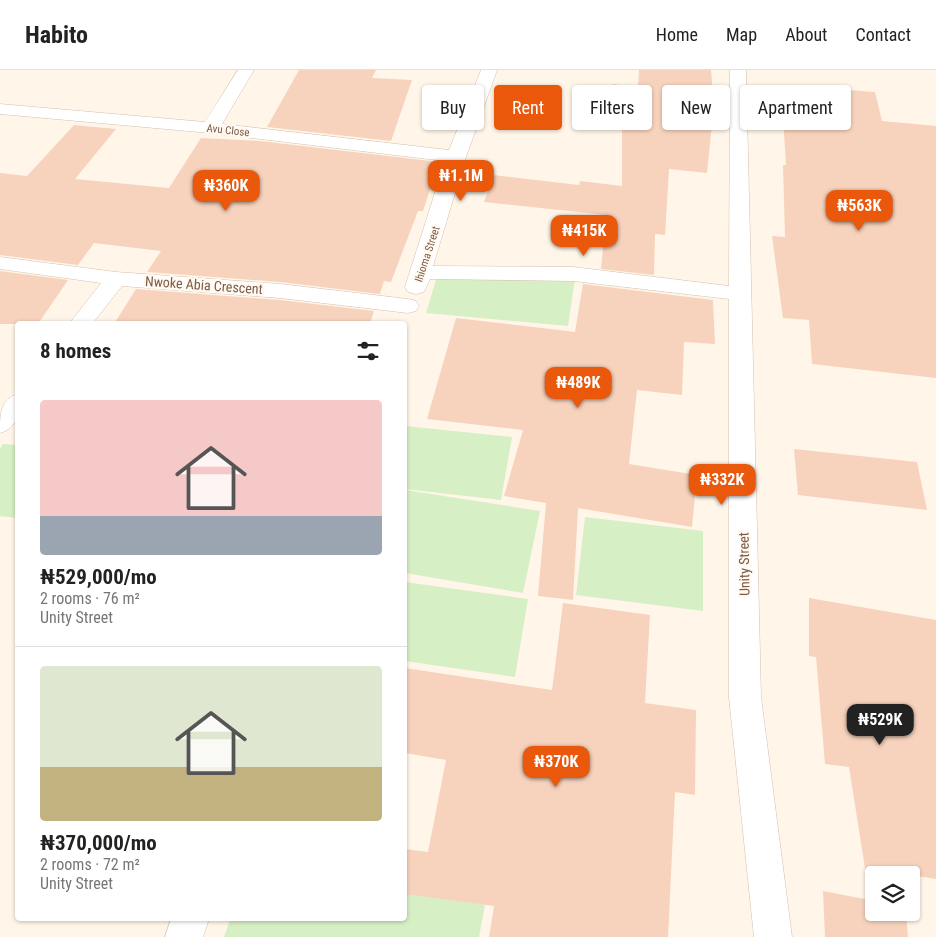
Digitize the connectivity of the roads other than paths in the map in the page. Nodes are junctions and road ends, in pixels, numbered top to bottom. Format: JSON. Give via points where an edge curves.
{"nodes":[{"id":1,"x":246,"y":70,"type":"edge"},
{"id":2,"x":489,"y":70,"type":"edge"},
{"id":3,"x":738,"y":70,"type":"edge"},
{"id":4,"x":0,"y":109,"type":"edge"},
{"id":5,"x":210,"y":128,"type":"junction"},
{"id":6,"x":456,"y":157,"type":"junction"},
{"id":7,"x":0,"y":263,"type":"edge"},
{"id":8,"x":423,"y":272,"type":"junction"},
{"id":9,"x":116,"y":279,"type":"junction"},
{"id":10,"x":741,"y":294,"type":"junction"},
{"id":11,"x":406,"y":315,"type":"edge"},
{"id":12,"x":82,"y":321,"type":"edge"},
{"id":13,"x":15,"y":406,"type":"edge"},
{"id":14,"x":0,"y":424,"type":"edge"},
{"id":15,"x":189,"y":921,"type":"edge"},
{"id":16,"x":184,"y":937,"type":"edge"},
{"id":17,"x":773,"y":937,"type":"edge"}],
"edges":[{"from":1,"to":5,"type":"street"},
{"from":2,"to":6,"type":"street","name":"Ihioma Street"},
{"from":3,"to":10,"type":"street","name":"Unity Street"},
{"from":4,"to":5,"type":"street","name":"Avu Close"},
{"from":5,"to":6,"type":"street","name":"Avu Close"},
{"from":6,"to":8,"type":"street","name":"Ihioma Street"},
{"from":7,"to":9,"type":"street","name":"Nwoke Abia Crescent"},
{"from":8,"to":10,"type":"street","via":[[574,274]]},
{"from":8,"to":11,"type":"street","name":"Ihioma Street"},
{"from":9,"to":11,"type":"street","name":"Nwoke Abia Crescent","via":[[280,291]]},
{"from":9,"to":12,"type":"street"},
{"from":10,"to":17,"type":"street","name":"Unity Street","via":[[745,697]]},
{"from":13,"to":14,"type":"street"},
{"from":15,"to":16,"type":"street"}]}
